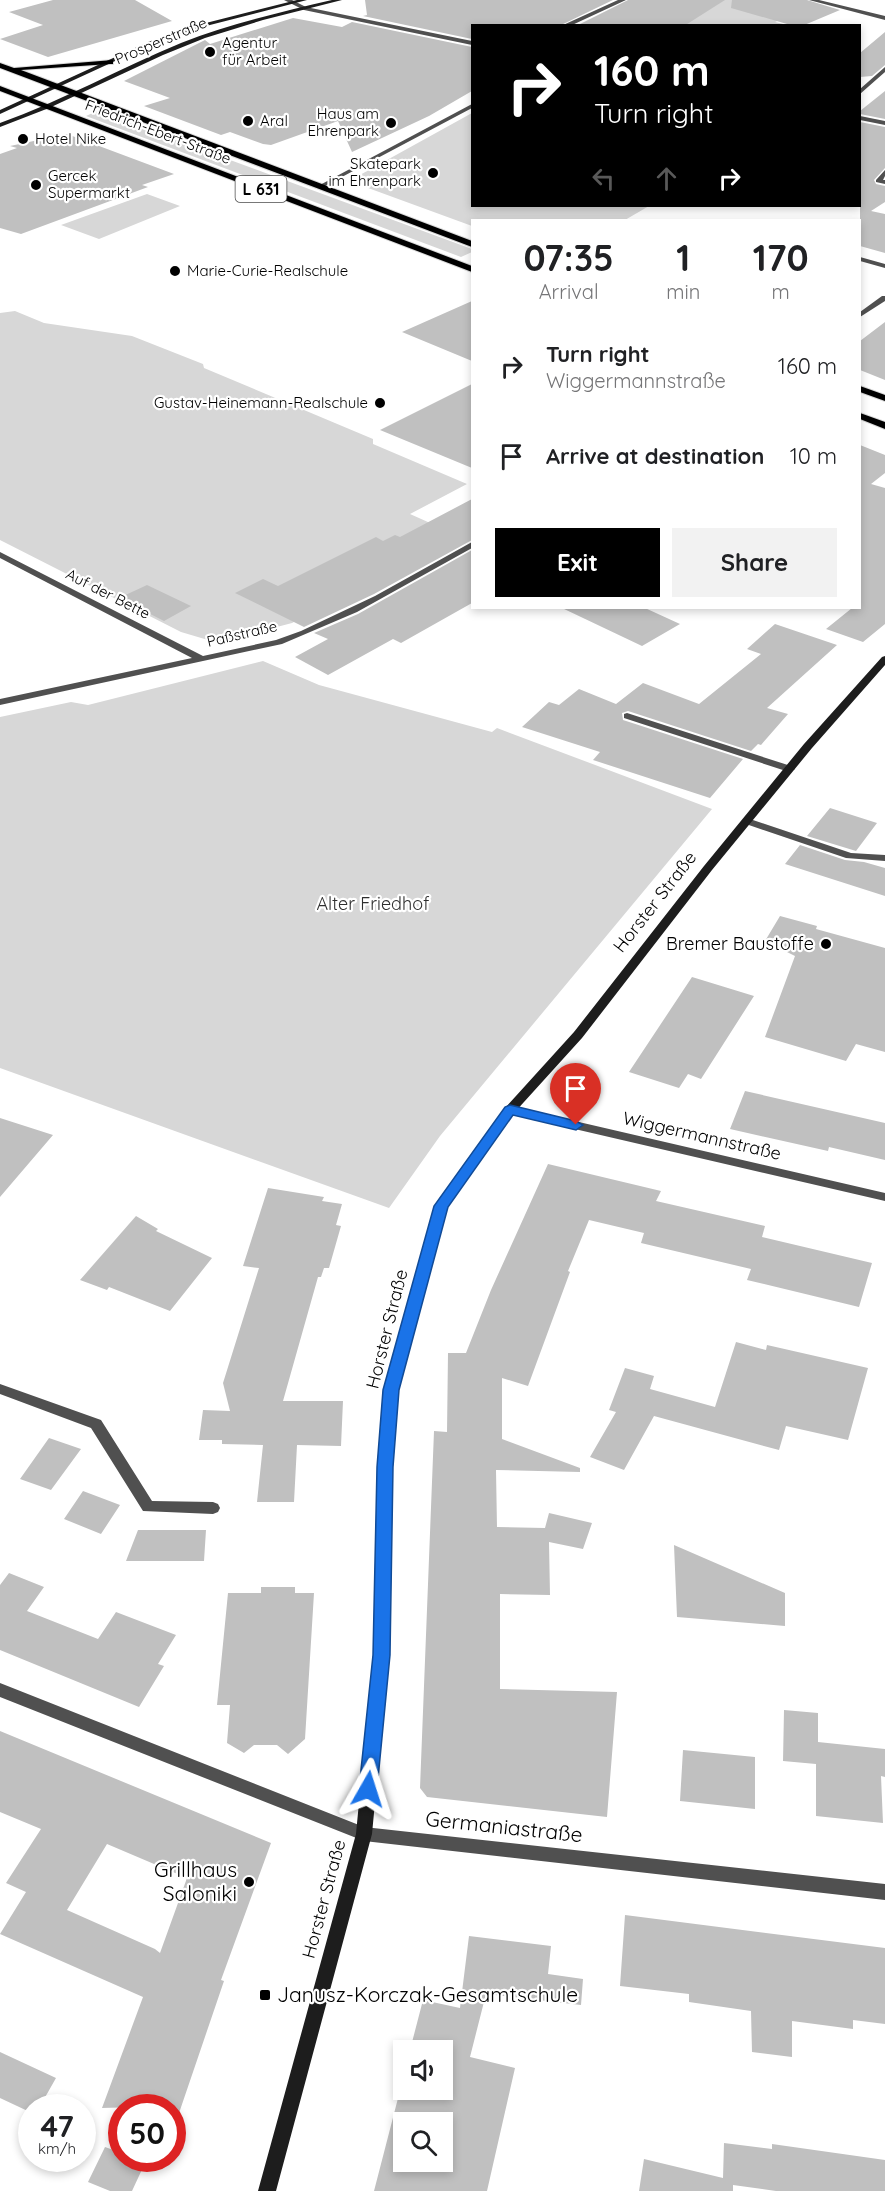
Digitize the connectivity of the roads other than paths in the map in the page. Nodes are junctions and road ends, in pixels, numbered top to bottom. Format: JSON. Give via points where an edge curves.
{"nodes":[{"id":1,"x":304,"y":0,"type":"edge"},
{"id":2,"x":339,"y":0,"type":"edge"},
{"id":3,"x":623,"y":0,"type":"edge"},
{"id":4,"x":812,"y":0,"type":"edge"},
{"id":5,"x":289,"y":1,"type":"edge"},
{"id":6,"x":304,"y":8,"type":"junction"},
{"id":7,"x":885,"y":18,"type":"edge"},
{"id":8,"x":569,"y":24,"type":"edge"},
{"id":9,"x":471,"y":43,"type":"edge"},
{"id":10,"x":110,"y":62,"type":"junction"},
{"id":11,"x":0,"y":65,"type":"edge"},
{"id":12,"x":885,"y":69,"type":"edge"},
{"id":13,"x":57,"y":87,"type":"junction"},
{"id":14,"x":0,"y":88,"type":"edge"},
{"id":15,"x":861,"y":91,"type":"edge"},
{"id":16,"x":79,"y":94,"type":"junction"},
{"id":17,"x":30,"y":99,"type":"junction"},
{"id":18,"x":51,"y":107,"type":"junction"},
{"id":19,"x":471,"y":107,"type":"edge"},
{"id":20,"x":0,"y":112,"type":"edge"},
{"id":21,"x":861,"y":117,"type":"edge"},
{"id":22,"x":885,"y":123,"type":"edge"},
{"id":23,"x":0,"y":125,"type":"edge"},
{"id":24,"x":885,"y":172,"type":"edge"},
{"id":25,"x":885,"y":182,"type":"edge"},
{"id":26,"x":321,"y":186,"type":"junction"},
{"id":27,"x":471,"y":244,"type":"edge"},
{"id":28,"x":861,"y":259,"type":"edge"},
{"id":29,"x":885,"y":266,"type":"edge"},
{"id":30,"x":471,"y":269,"type":"edge"},
{"id":31,"x":885,"y":298,"type":"edge"},
{"id":32,"x":861,"y":314,"type":"edge"},
{"id":33,"x":861,"y":389,"type":"edge"},
{"id":34,"x":885,"y":398,"type":"edge"},
{"id":35,"x":861,"y":416,"type":"edge"},
{"id":36,"x":885,"y":426,"type":"edge"},
{"id":37,"x":471,"y":546,"type":"edge"},
{"id":38,"x":0,"y":555,"type":"edge"},
{"id":39,"x":202,"y":659,"type":"junction"},
{"id":40,"x":885,"y":659,"type":"edge"},
{"id":41,"x":0,"y":702,"type":"edge"},
{"id":42,"x":627,"y":716,"type":"dead end"},
{"id":43,"x":790,"y":769,"type":"junction"},
{"id":44,"x":747,"y":821,"type":"junction"},
{"id":45,"x":885,"y":858,"type":"edge"},
{"id":46,"x":510,"y":1110,"type":"junction"},
{"id":47,"x":885,"y":1197,"type":"edge"},
{"id":48,"x":0,"y":1389,"type":"edge"},
{"id":49,"x":213,"y":1508,"type":"dead end"},
{"id":50,"x":0,"y":1690,"type":"edge"},
{"id":51,"x":364,"y":1834,"type":"junction"},
{"id":52,"x":885,"y":1892,"type":"edge"},
{"id":53,"x":267,"y":2191,"type":"edge"}],
"edges":[{"from":1,"to":5,"type":"main road","name":"Prosperstraße"},
{"from":2,"to":6,"type":"main road","name":"Prosperstraße"},
{"from":3,"to":8,"type":"street"},
{"from":4,"to":7,"type":"street"},
{"from":5,"to":6,"type":"street"},
{"from":5,"to":10,"type":"main road","name":"Prosperstraße","via":[[150,43]]},
{"from":6,"to":9,"type":"street"},
{"from":6,"to":16,"type":"main road","name":"Prosperstraße","via":[[184,44]]},
{"from":10,"to":11,"type":"main road","via":[[44,68]]},
{"from":10,"to":13,"type":"main road","name":"Prosperstraße"},
{"from":11,"to":13,"type":"main road","name":"Friedrich-Ebert-Straße","number":"L 631"},
{"from":12,"to":15,"type":"street"},
{"from":13,"to":16,"type":"main road","name":"Friedrich-Ebert-Straße","number":"L 631"},
{"from":13,"to":17,"type":"main road","name":"Prosperstraße"},
{"from":14,"to":17,"type":"main road","name":"Friedrich-Ebert-Straße","number":"L 631"},
{"from":16,"to":18,"type":"main road","name":"Prosperstraße"},
{"from":16,"to":26,"type":"main road","name":"Friedrich-Ebert-Straße","number":"L 631"},
{"from":17,"to":18,"type":"main road","name":"Friedrich-Ebert-Straße","number":"L 631"},
{"from":17,"to":20,"type":"main road","name":"Prosperstraße"},
{"from":18,"to":23,"type":"main road","name":"Prosperstraße"},
{"from":18,"to":30,"type":"main road","name":"Friedrich-Ebert-Straße","number":"L 631"},
{"from":19,"to":26,"type":"street"},
{"from":21,"to":22,"type":"street"},
{"from":24,"to":25,"type":"street","via":[[878,181]]},
{"from":26,"to":27,"type":"main road","name":"Friedrich-Ebert-Straße","number":"L 631"},
{"from":28,"to":29,"type":"street"},
{"from":31,"to":32,"type":"street"},
{"from":33,"to":34,"type":"main road"},
{"from":35,"to":36,"type":"main road"},
{"from":37,"to":39,"type":"street","name":"Paßstraße","via":[[361,607],[303,634]]},
{"from":38,"to":39,"type":"street","name":"Auf der Bette"},
{"from":39,"to":41,"type":"street","name":"Paßstraße"},
{"from":40,"to":43,"type":"main road","name":"Horster Straße"},
{"from":42,"to":43,"type":"street"},
{"from":43,"to":44,"type":"main road","name":"Horster Straße"},
{"from":44,"to":45,"type":"street","via":[[850,856]]},
{"from":44,"to":46,"type":"main road","name":"Horster Straße","via":[[578,1035]]},
{"from":46,"to":47,"type":"street","name":"Wiggermannstraße"},
{"from":46,"to":51,"type":"main road","name":"Horster Straße","via":[[441,1206],[391,1390],[385,1467],[381,1655]]},
{"from":48,"to":49,"type":"street","via":[[96,1424],[148,1507]]},
{"from":50,"to":51,"type":"street","name":"Germaniastraße"},
{"from":51,"to":52,"type":"street","name":"Germaniastraße"},
{"from":51,"to":53,"type":"main road","name":"Horster Straße"}]}
